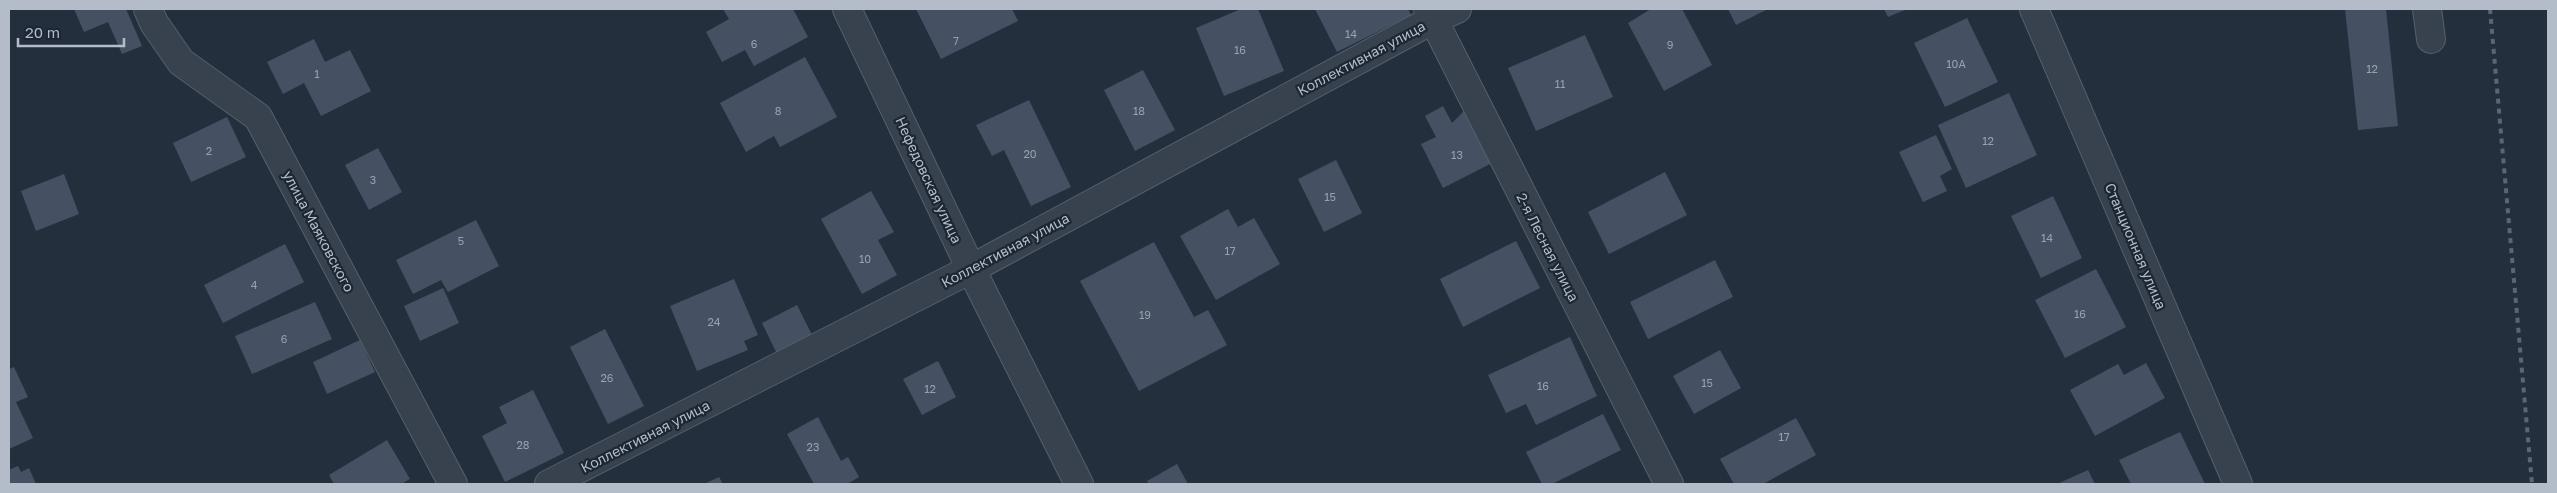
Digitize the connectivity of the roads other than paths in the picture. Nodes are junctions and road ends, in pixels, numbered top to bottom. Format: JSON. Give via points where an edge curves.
{"nodes":[{"id":1,"x":148,"y":9,"type":"edge"},
{"id":2,"x":847,"y":9,"type":"edge"},
{"id":3,"x":1457,"y":9,"type":"edge"},
{"id":4,"x":2034,"y":9,"type":"edge"},
{"id":5,"x":2427,"y":9,"type":"edge"},
{"id":6,"x":1430,"y":14,"type":"edge"},
{"id":7,"x":2431,"y":39,"type":"dead end"},
{"id":8,"x":971,"y":269,"type":"junction"},
{"id":9,"x":453,"y":484,"type":"edge"},
{"id":10,"x":550,"y":484,"type":"edge"},
{"id":11,"x":1079,"y":484,"type":"edge"},
{"id":12,"x":1669,"y":484,"type":"edge"},
{"id":13,"x":2238,"y":484,"type":"edge"}],
"edges":[{"from":1,"to":9,"type":"street","name":"улица Маяковского","via":[[181,62],[258,117]]},
{"from":2,"to":8,"type":"street","name":"Нефедовская улица"},
{"from":3,"to":6,"type":"street","name":"Коллективная улица"},
{"from":4,"to":13,"type":"street","name":"Станционная улица"},
{"from":5,"to":7,"type":"street"},
{"from":6,"to":8,"type":"street","name":"Коллективная улица"},
{"from":6,"to":12,"type":"street","name":"2-я Лесная улица"},
{"from":8,"to":10,"type":"street","name":"Коллективная улица"},
{"from":8,"to":11,"type":"street","name":"Нефедовская улица"}]}
